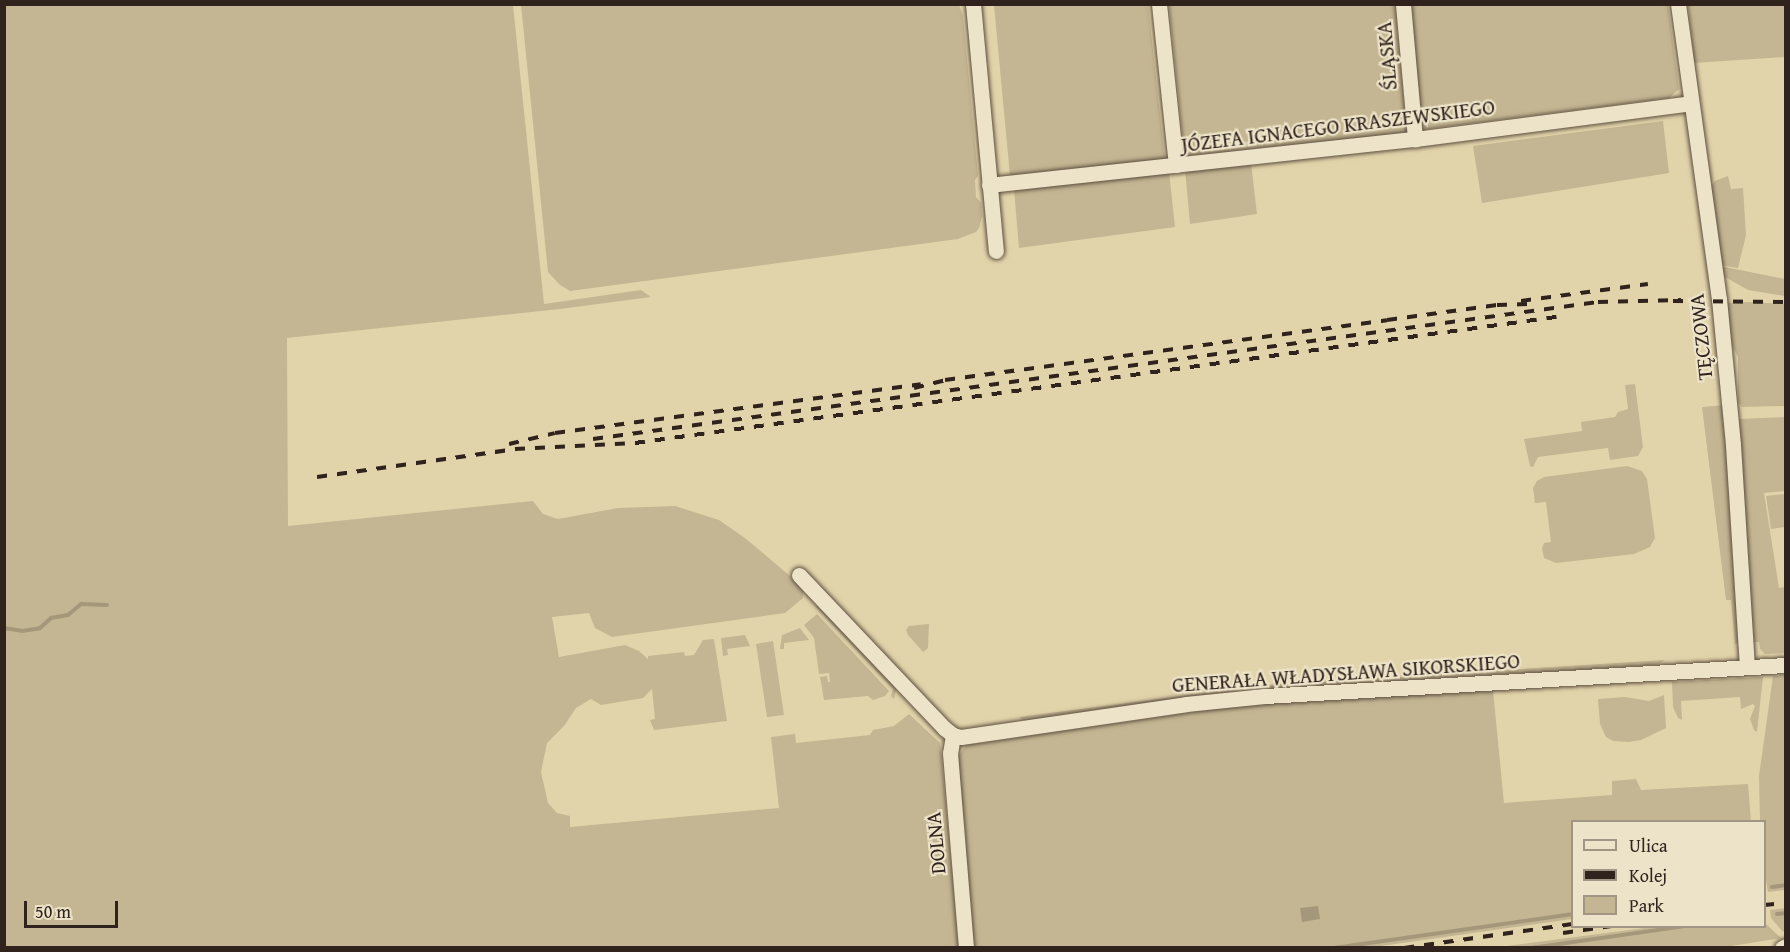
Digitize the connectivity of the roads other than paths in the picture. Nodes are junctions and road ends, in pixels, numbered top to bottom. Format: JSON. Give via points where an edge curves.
{"nodes":[{"id":1,"x":973,"y":4,"type":"edge"},
{"id":2,"x":1159,"y":4,"type":"edge"},
{"id":3,"x":1403,"y":4,"type":"edge"},
{"id":4,"x":1678,"y":4,"type":"edge"},
{"id":5,"x":1691,"y":104,"type":"junction"},
{"id":6,"x":1415,"y":139,"type":"junction"},
{"id":7,"x":1176,"y":165,"type":"junction"},
{"id":8,"x":989,"y":185,"type":"junction"},
{"id":9,"x":996,"y":251,"type":"dead end"},
{"id":10,"x":800,"y":575,"type":"dead end"},
{"id":11,"x":1785,"y":665,"type":"edge"},
{"id":12,"x":1747,"y":666,"type":"junction"},
{"id":13,"x":953,"y":735,"type":"junction"},
{"id":14,"x":966,"y":948,"type":"edge"}],
"edges":[{"from":1,"to":8,"type":"street"},
{"from":2,"to":7,"type":"street"},
{"from":3,"to":6,"type":"street","name":"ŚLĄSKA"},
{"from":4,"to":5,"type":"street","name":"TĘCZOWA"},
{"from":5,"to":6,"type":"street","name":"JÓZEFA IGNACEGO KRASZEWSKIEGO"},
{"from":5,"to":12,"type":"street","name":"TĘCZOWA","via":[[1719,299]]},
{"from":6,"to":7,"type":"street","name":"JÓZEFA IGNACEGO KRASZEWSKIEGO"},
{"from":7,"to":8,"type":"street","name":"JÓZEFA IGNACEGO KRASZEWSKIEGO"},
{"from":8,"to":9,"type":"street"},
{"from":10,"to":13,"type":"street"},
{"from":11,"to":12,"type":"street","name":"GENERAŁA WŁADYSŁAWA SIKORSKIEGO"},
{"from":12,"to":13,"type":"street","name":"GENERAŁA WŁADYSŁAWA SIKORSKIEGO","via":[[1265,696]]},
{"from":13,"to":14,"type":"street","name":"DOLNA","via":[[950,753]]}]}
